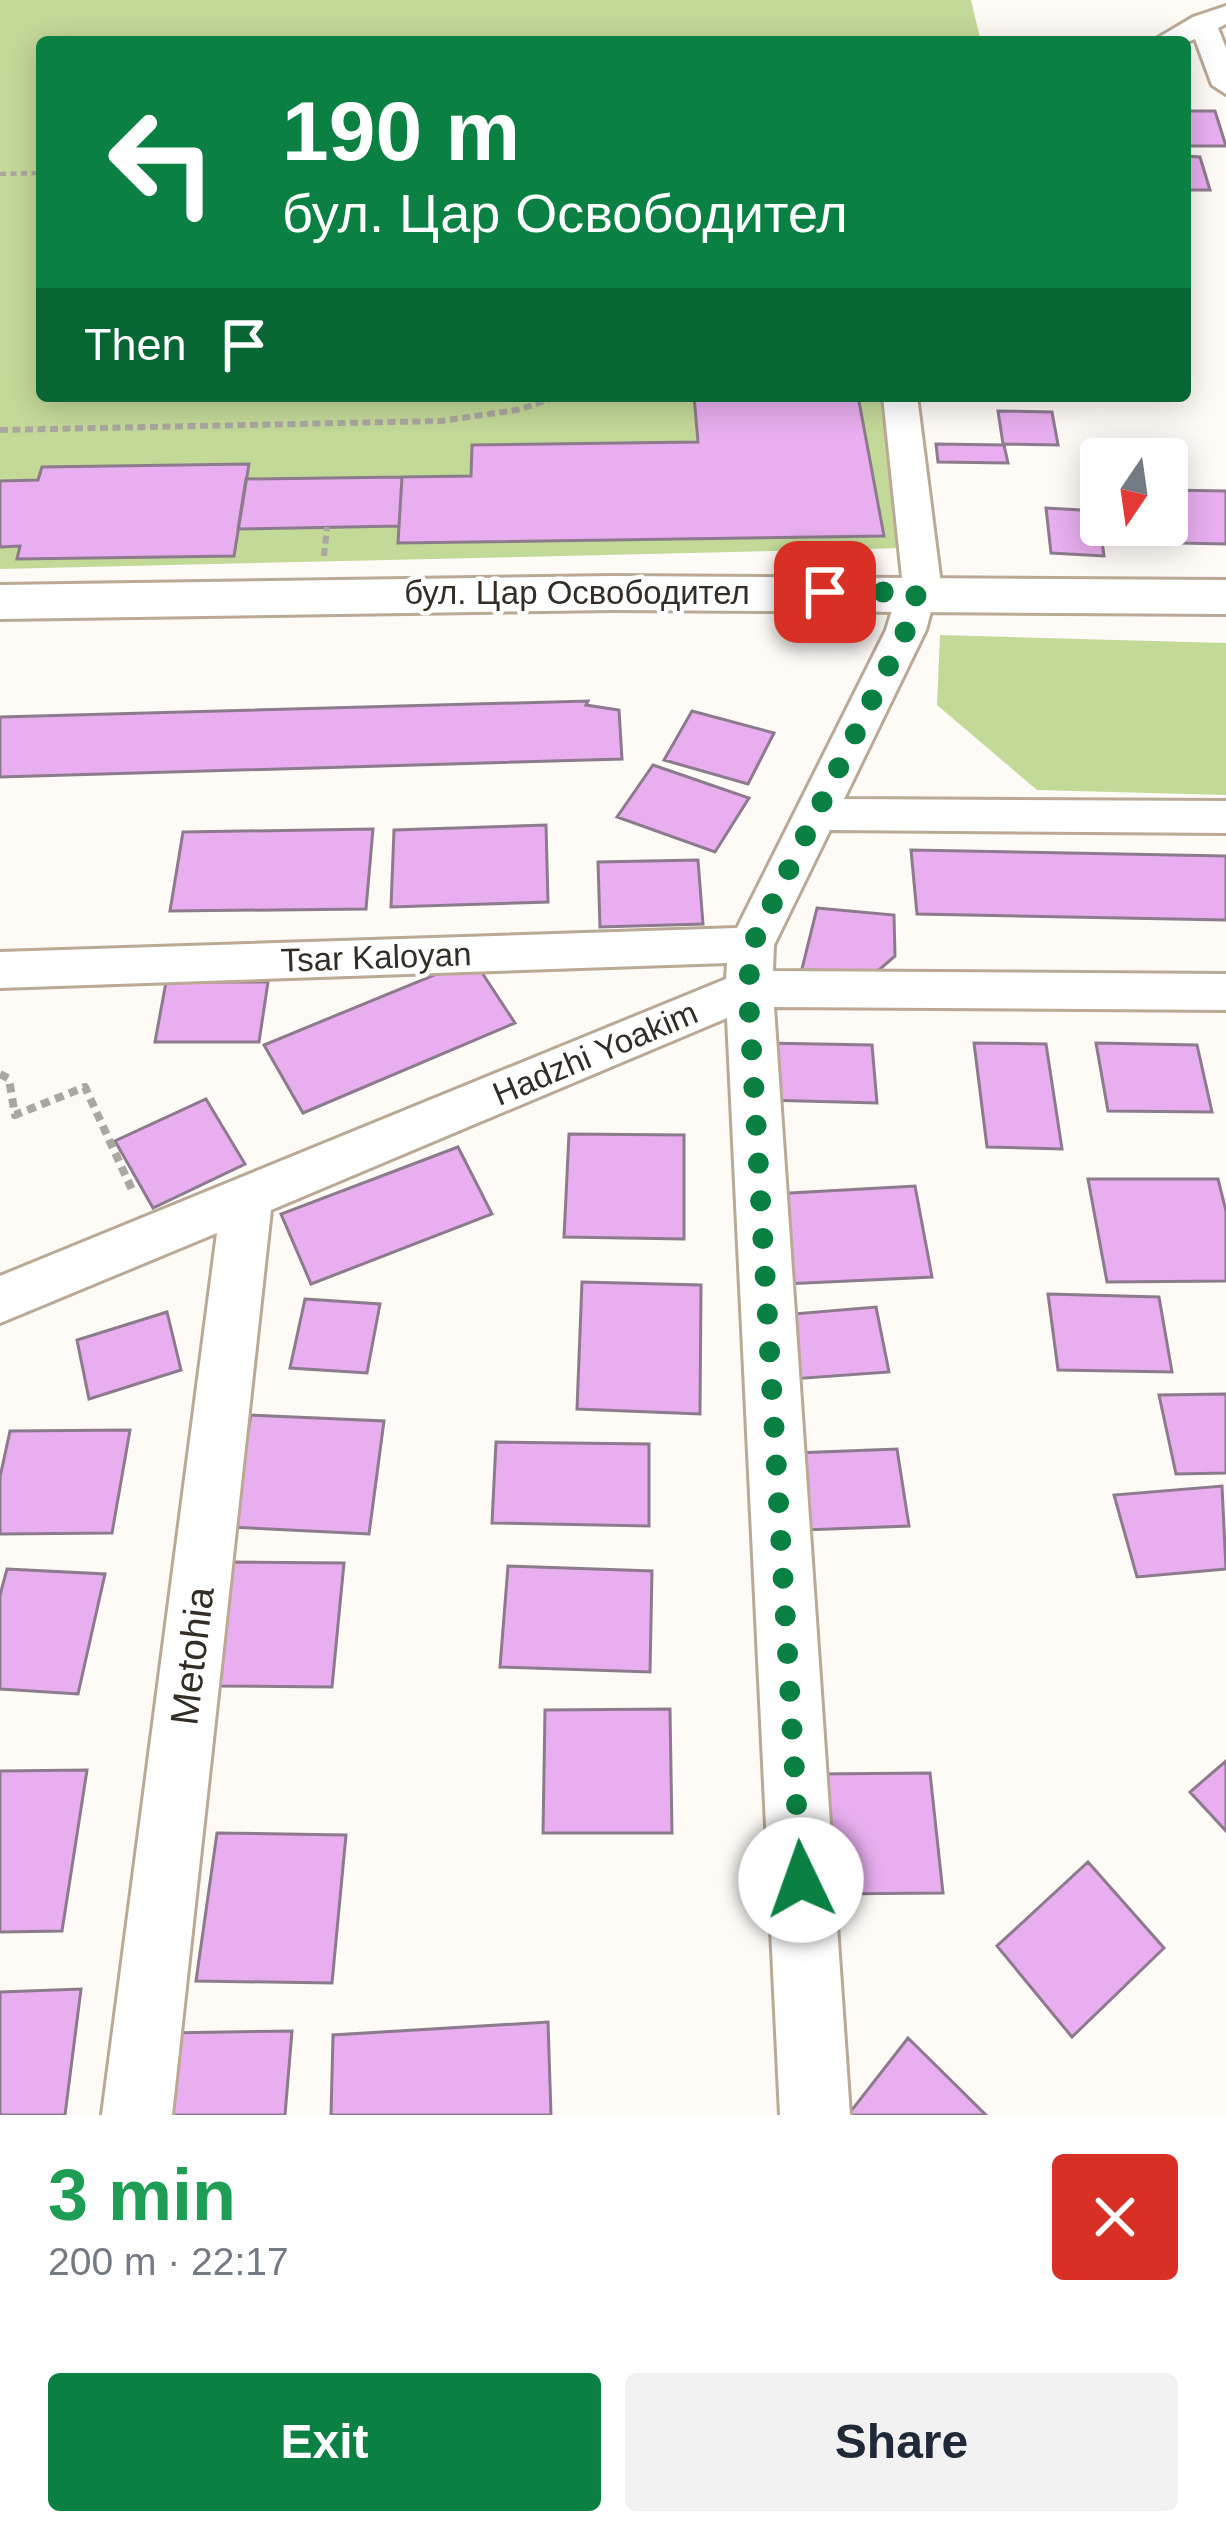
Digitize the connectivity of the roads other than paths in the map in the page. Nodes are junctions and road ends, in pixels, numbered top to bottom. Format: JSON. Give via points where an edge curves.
{"nodes":[{"id":1,"x":1215,"y":19,"type":"edge"},
{"id":2,"x":1179,"y":36,"type":"edge"},
{"id":3,"x":1226,"y":85,"type":"edge"},
{"id":4,"x":901,"y":402,"type":"edge"},
{"id":5,"x":919,"y":585,"type":"junction"},
{"id":6,"x":1226,"y":598,"type":"edge"},
{"id":7,"x":0,"y":602,"type":"edge"},
{"id":8,"x":816,"y":814,"type":"junction"},
{"id":9,"x":1226,"y":817,"type":"edge"},
{"id":10,"x":750,"y":967,"type":"junction"},
{"id":11,"x":0,"y":970,"type":"edge"},
{"id":12,"x":1224,"y":1001,"type":"edge"},
{"id":13,"x":247,"y":1198,"type":"junction"},
{"id":14,"x":0,"y":1300,"type":"edge"},
{"id":15,"x":137,"y":2115,"type":"edge"},
{"id":16,"x":815,"y":2115,"type":"edge"}],
"edges":[{"from":1,"to":2,"type":"street"},
{"from":1,"to":3,"type":"street"},
{"from":4,"to":5,"type":"street"},
{"from":5,"to":6,"type":"main road","name":"бул. Цар Освободител"},
{"from":5,"to":7,"type":"main road","name":"бул. Цар Освободител"},
{"from":5,"to":8,"type":"street","via":[[906,630]]},
{"from":8,"to":9,"type":"street"},
{"from":8,"to":10,"type":"street"},
{"from":10,"to":11,"type":"street","name":"Tsar Kaloyan"},
{"from":10,"to":12,"type":"street","name":"Hadzhi Yoakim"},
{"from":10,"to":13,"type":"street","name":"Hadzhi Yoakim"},
{"from":10,"to":16,"type":"street"},
{"from":13,"to":14,"type":"street","name":"Hadzhi Yoakim"},
{"from":13,"to":15,"type":"street","name":"Metohia"}]}
